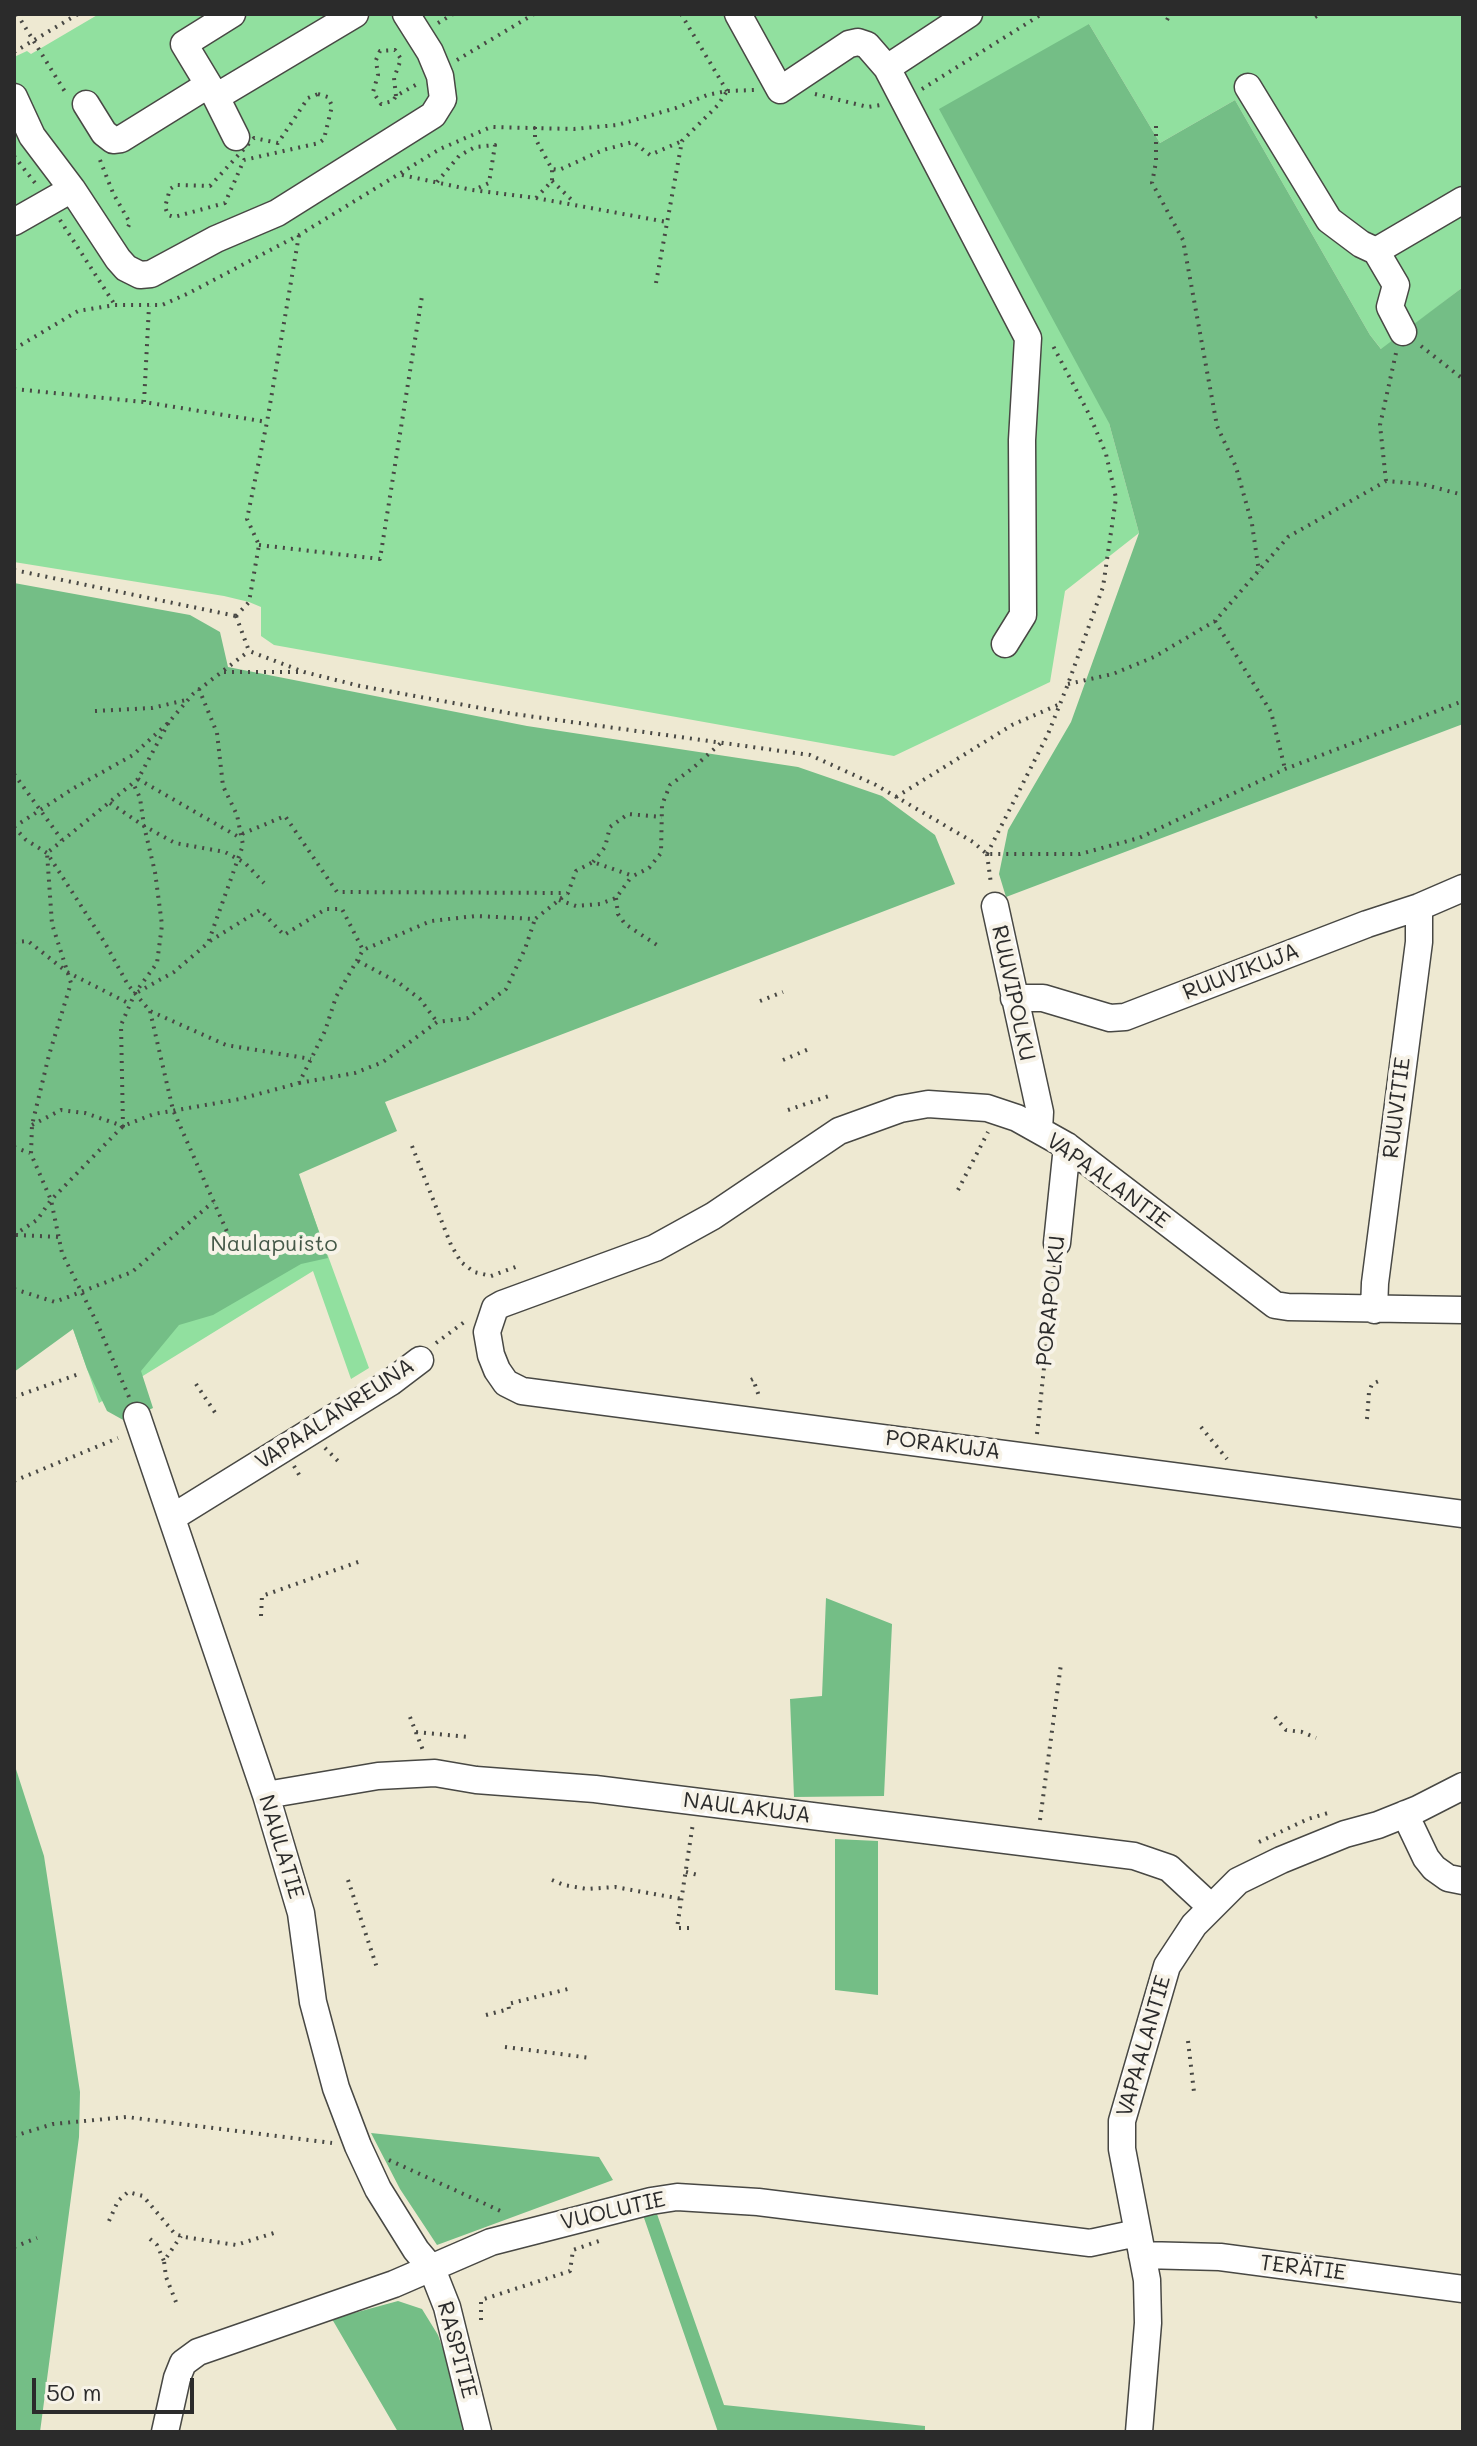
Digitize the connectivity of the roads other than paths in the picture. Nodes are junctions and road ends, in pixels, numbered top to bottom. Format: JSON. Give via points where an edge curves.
{"nodes":[{"id":1,"x":232,"y":14,"type":"edge"},
{"id":2,"x":355,"y":14,"type":"edge"},
{"id":3,"x":406,"y":14,"type":"edge"},
{"id":4,"x":738,"y":14,"type":"edge"},
{"id":5,"x":969,"y":14,"type":"edge"},
{"id":6,"x":887,"y":68,"type":"junction"},
{"id":7,"x":1248,"y":87,"type":"dead end"},
{"id":8,"x":212,"y":91,"type":"junction"},
{"id":9,"x":14,"y":97,"type":"edge"},
{"id":10,"x":86,"y":104,"type":"dead end"},
{"id":11,"x":23,"y":130,"type":"edge"},
{"id":12,"x":236,"y":137,"type":"dead end"},
{"id":13,"x":72,"y":189,"type":"junction"},
{"id":14,"x":1463,"y":200,"type":"edge"},
{"id":15,"x":14,"y":222,"type":"edge"},
{"id":16,"x":1376,"y":251,"type":"junction"},
{"id":17,"x":1403,"y":332,"type":"road end"},
{"id":18,"x":1005,"y":644,"type":"dead end"},
{"id":19,"x":1463,"y":888,"type":"edge"},
{"id":20,"x":995,"y":906,"type":"road end"},
{"id":21,"x":1419,"y":907,"type":"junction"},
{"id":22,"x":1014,"y":998,"type":"junction"},
{"id":23,"x":1039,"y":1130,"type":"junction"},
{"id":24,"x":1067,"y":1146,"type":"junction"},
{"id":25,"x":1057,"y":1243,"type":"road end"},
{"id":26,"x":495,"y":1308,"type":"joint"},
{"id":27,"x":1374,"y":1310,"type":"junction"},
{"id":28,"x":1463,"y":1310,"type":"edge"},
{"id":29,"x":420,"y":1360,"type":"road end"},
{"id":30,"x":137,"y":1416,"type":"road end"},
{"id":31,"x":1463,"y":1514,"type":"edge"},
{"id":32,"x":173,"y":1517,"type":"junction"},
{"id":33,"x":1463,"y":1786,"type":"edge"},
{"id":34,"x":266,"y":1795,"type":"junction"},
{"id":35,"x":1405,"y":1814,"type":"junction"},
{"id":36,"x":1463,"y":1881,"type":"edge"},
{"id":37,"x":1211,"y":1907,"type":"junction"},
{"id":38,"x":1140,"y":2244,"type":"junction"},
{"id":39,"x":432,"y":2269,"type":"junction"},
{"id":40,"x":1463,"y":2289,"type":"edge"},
{"id":41,"x":165,"y":2432,"type":"edge"},
{"id":42,"x":478,"y":2432,"type":"edge"},
{"id":43,"x":1139,"y":2432,"type":"edge"}],
"edges":[{"from":1,"to":8,"type":"street","via":[[184,44]]},
{"from":2,"to":8,"type":"street"},
{"from":3,"to":13,"type":"street","via":[[438,71],[443,99],[433,115],[277,213],[216,239],[161,271],[140,275],[126,268]]},
{"from":4,"to":6,"type":"street","via":[[780,90],[858,42]]},
{"from":5,"to":6,"type":"street"},
{"from":6,"to":18,"type":"street","via":[[1028,338],[1022,440],[1023,615]]},
{"from":7,"to":16,"type":"street","via":[[1329,220]]},
{"from":8,"to":10,"type":"street","via":[[113,140]]},
{"from":8,"to":12,"type":"street"},
{"from":9,"to":11,"type":"street"},
{"from":11,"to":13,"type":"street"},
{"from":13,"to":15,"type":"street"},
{"from":14,"to":16,"type":"street"},
{"from":16,"to":17,"type":"street","via":[[1396,285],[1390,307]]},
{"from":19,"to":21,"type":"street","name":"RUUVIKUJA"},
{"from":20,"to":22,"type":"street","name":"RUUVIPOLKU"},
{"from":21,"to":22,"type":"street","name":"RUUVIKUJA","via":[[1125,1017],[1110,1018],[1043,998]]},
{"from":21,"to":27,"type":"street","name":"RUUVITIE"},
{"from":22,"to":23,"type":"street","name":"RUUVIPOLKU","via":[[1040,1112]]},
{"from":23,"to":24,"type":"street","name":"VAPAALANTIE"},
{"from":23,"to":26,"type":"street","name":"VAPAALANTIE","via":[[997,1111],[954,1104],[928,1104],[866,1119],[655,1248]]},
{"from":24,"to":25,"type":"street","name":"PORAPOLKU"},
{"from":24,"to":27,"type":"street","name":"VAPAALANTIE","via":[[1275,1305]]},
{"from":26,"to":31,"type":"street","name":"PORAKUJA","via":[[487,1332],[491,1355],[515,1390]]},
{"from":27,"to":28,"type":"street","name":"VAPAALANTIE"},
{"from":29,"to":32,"type":"street","name":"VAPAALANREUNA"},
{"from":30,"to":32,"type":"street","name":"NAULATIE"},
{"from":32,"to":34,"type":"street","name":"NAULATIE"},
{"from":33,"to":35,"type":"street","name":"VAPAALANTIE"},
{"from":34,"to":37,"type":"street","name":"NAULAKUJA","via":[[378,1776],[425,1774],[697,1802],[1134,1856],[1169,1868]]},
{"from":34,"to":39,"type":"street","name":"NAULATIE","via":[[301,1913],[324,2045],[358,2146],[378,2189]]},
{"from":35,"to":36,"type":"street","via":[[1434,1868]]},
{"from":35,"to":37,"type":"street","name":"VAPAALANTIE","via":[[1281,1860],[1238,1881]]},
{"from":37,"to":38,"type":"street","name":"VAPAALANTIE","via":[[1167,1966],[1122,2121],[1122,2149]]},
{"from":38,"to":39,"type":"street","name":"VUOLUTIE","via":[[1090,2243],[677,2197],[491,2242]]},
{"from":38,"to":40,"type":"street","name":"TERÄTIE"},
{"from":38,"to":43,"type":"street","name":"VAPAALANTIE","via":[[1148,2316]]},
{"from":39,"to":41,"type":"street","name":"VUOLUTIE","via":[[198,2352],[183,2363]]},
{"from":39,"to":42,"type":"street","name":"RASPITIE","via":[[447,2307]]}]}
